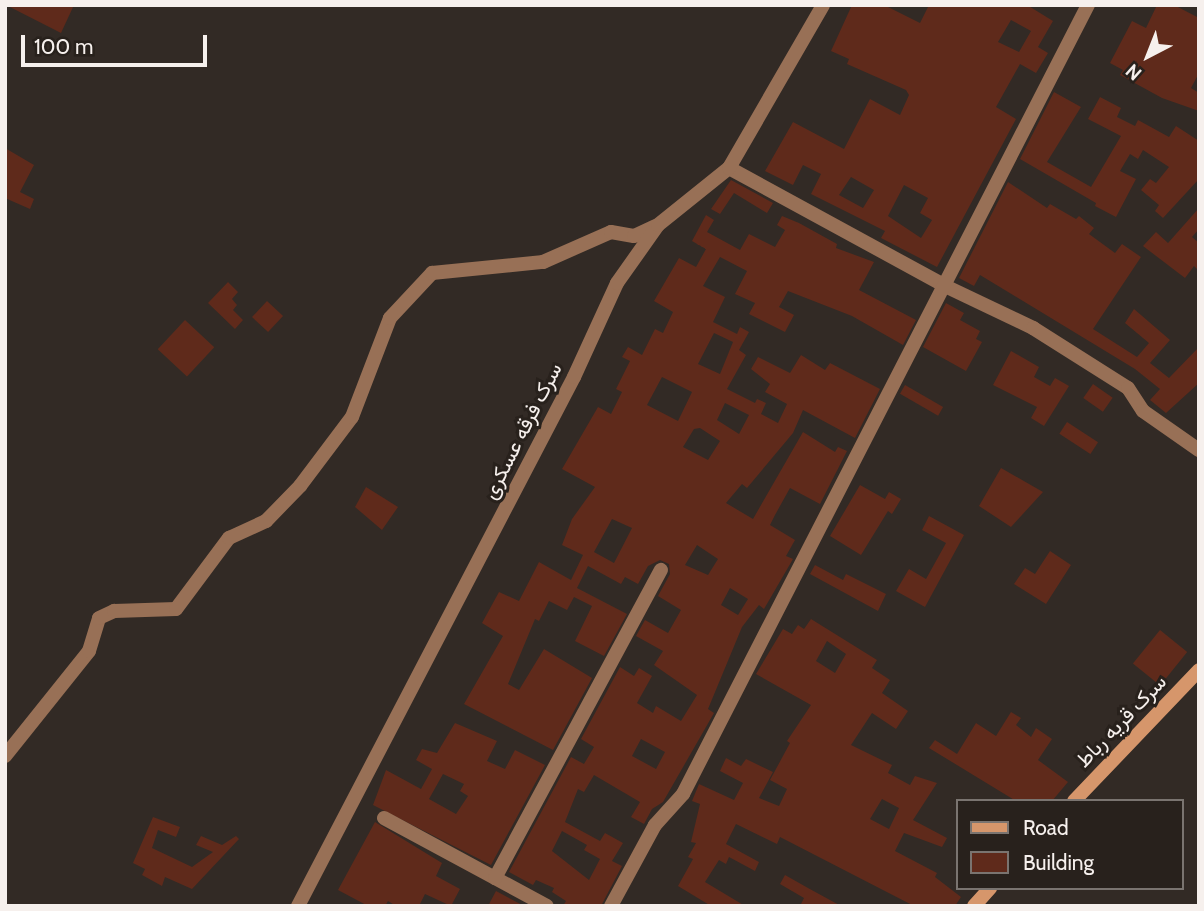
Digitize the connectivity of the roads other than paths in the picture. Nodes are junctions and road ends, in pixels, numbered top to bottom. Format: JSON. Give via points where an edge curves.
{"nodes":[{"id":1,"x":823,"y":5,"type":"edge"},
{"id":2,"x":1088,"y":5,"type":"edge"},
{"id":3,"x":729,"y":168,"type":"junction"},
{"id":4,"x":658,"y":225,"type":"junction"},
{"id":5,"x":945,"y":286,"type":"junction"},
{"id":6,"x":1199,"y":450,"type":"edge"},
{"id":7,"x":661,"y":570,"type":"dead end"},
{"id":8,"x":1199,"y":670,"type":"edge"},
{"id":9,"x":5,"y":756,"type":"edge"},
{"id":10,"x":1076,"y":799,"type":"edge"},
{"id":11,"x":384,"y":818,"type":"dead end"},
{"id":12,"x":495,"y":878,"type":"junction"},
{"id":13,"x":988,"y":890,"type":"edge"},
{"id":14,"x":298,"y":906,"type":"edge"},
{"id":15,"x":547,"y":906,"type":"edge"},
{"id":16,"x":611,"y":906,"type":"edge"},
{"id":17,"x":974,"y":906,"type":"edge"}],
"edges":[{"from":1,"to":3,"type":"street","name":"سرک فرقه عسکری"},
{"from":2,"to":5,"type":"street"},
{"from":3,"to":4,"type":"street","name":"سرک فرقه عسکری"},
{"from":3,"to":5,"type":"street"},
{"from":4,"to":9,"type":"street","via":[[634,236],[611,232],[543,262],[432,273],[390,318],[352,417],[300,486],[266,521],[229,538],[176,609],[114,611],[99,618],[89,651]]},
{"from":4,"to":14,"type":"street","name":"سرک فرقه عسکری","via":[[617,283],[574,377]]},
{"from":5,"to":6,"type":"street","via":[[1033,328],[1128,388],[1143,411]]},
{"from":5,"to":16,"type":"street","via":[[683,794],[655,825]]},
{"from":7,"to":12,"type":"street"},
{"from":8,"to":10,"type":"street","name":"سرک قریه رباط"},
{"from":11,"to":12,"type":"street"},
{"from":12,"to":15,"type":"street"},
{"from":13,"to":17,"type":"street"}]}
